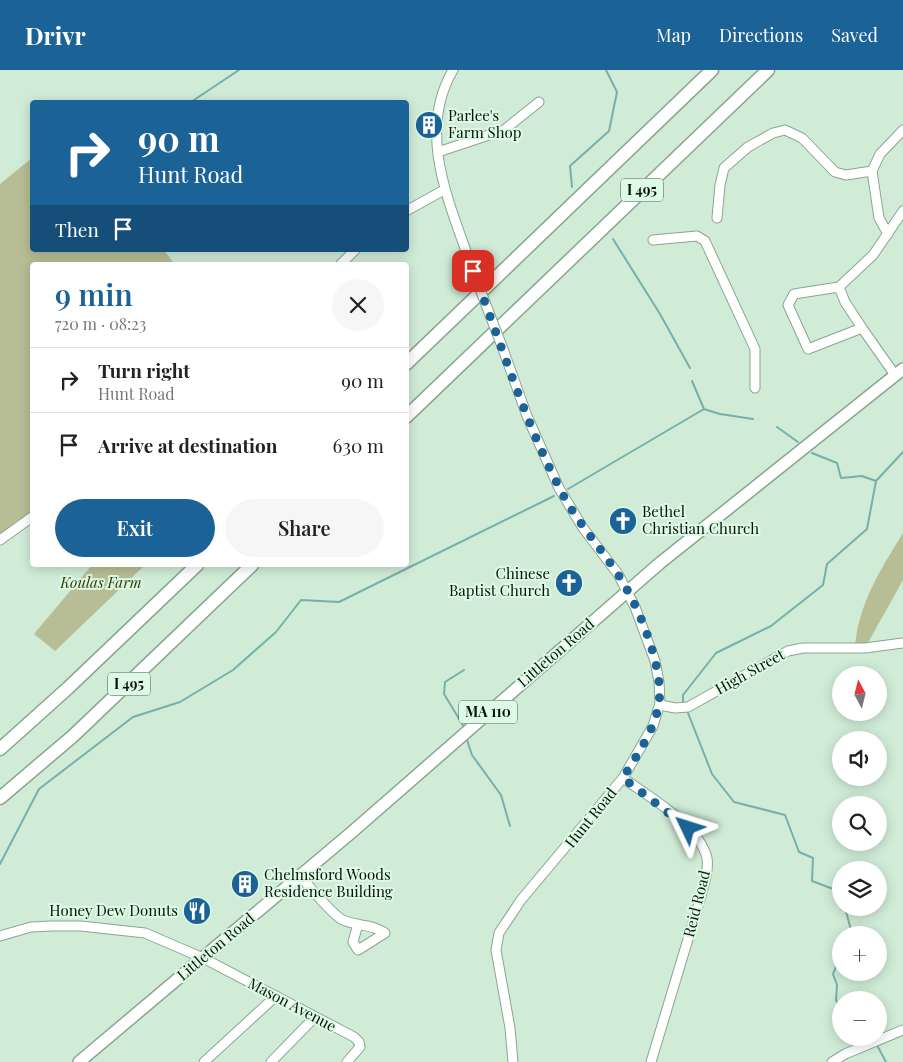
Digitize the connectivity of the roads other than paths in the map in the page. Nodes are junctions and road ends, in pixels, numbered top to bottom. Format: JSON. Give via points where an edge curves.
{"nodes":[{"id":1,"x":453,"y":70,"type":"edge"},
{"id":2,"x":712,"y":70,"type":"edge"},
{"id":3,"x":768,"y":70,"type":"edge"},
{"id":4,"x":539,"y":102,"type":"dead end"},
{"id":5,"x":903,"y":130,"type":"edge"},
{"id":6,"x":438,"y":152,"type":"junction"},
{"id":7,"x":872,"y":171,"type":"junction"},
{"id":8,"x":444,"y":190,"type":"junction"},
{"id":9,"x":409,"y":209,"type":"edge"},
{"id":10,"x":903,"y":211,"type":"edge"},
{"id":11,"x":717,"y":218,"type":"dead end"},
{"id":12,"x":888,"y":234,"type":"junction"},
{"id":13,"x":653,"y":240,"type":"dead end"},
{"id":14,"x":353,"y":252,"type":"edge"},
{"id":15,"x":343,"y":262,"type":"edge"},
{"id":16,"x":839,"y":288,"type":"junction"},
{"id":17,"x":862,"y":328,"type":"junction"},
{"id":18,"x":409,"y":361,"type":"edge"},
{"id":19,"x":899,"y":372,"type":"edge"},
{"id":20,"x":755,"y":388,"type":"dead end"},
{"id":21,"x":409,"y":414,"type":"edge"},
{"id":22,"x":30,"y":518,"type":"edge"},
{"id":23,"x":0,"y":540,"type":"edge"},
{"id":24,"x":196,"y":567,"type":"edge"},
{"id":25,"x":250,"y":567,"type":"edge"},
{"id":26,"x":628,"y":591,"type":"junction"},
{"id":27,"x":903,"y":645,"type":"edge"},
{"id":28,"x":660,"y":705,"type":"junction"},
{"id":29,"x":0,"y":749,"type":"edge"},
{"id":30,"x":623,"y":778,"type":"junction"},
{"id":31,"x":0,"y":798,"type":"edge"},
{"id":32,"x":300,"y":876,"type":"junction"},
{"id":33,"x":358,"y":924,"type":"dead end"},
{"id":34,"x":0,"y":936,"type":"edge"},
{"id":35,"x":203,"y":958,"type":"junction"},
{"id":36,"x":276,"y":996,"type":"junction"},
{"id":37,"x":315,"y":1017,"type":"junction"},
{"id":38,"x":903,"y":1030,"type":"edge"},
{"id":39,"x":80,"y":1062,"type":"edge"},
{"id":40,"x":204,"y":1062,"type":"edge"},
{"id":41,"x":271,"y":1062,"type":"edge"},
{"id":42,"x":347,"y":1062,"type":"edge"},
{"id":43,"x":513,"y":1062,"type":"edge"},
{"id":44,"x":651,"y":1062,"type":"edge"},
{"id":45,"x":832,"y":1062,"type":"edge"}],
"edges":[{"from":1,"to":6,"type":"street","name":"Hunt Road","via":[[441,105]]},
{"from":2,"to":18,"type":"highway","number":"I 495"},
{"from":3,"to":21,"type":"highway","number":"I 495"},
{"from":4,"to":6,"type":"street","via":[[504,130]]},
{"from":5,"to":7,"type":"street","via":[[880,154]]},
{"from":6,"to":8,"type":"street","name":"Hunt Road"},
{"from":7,"to":11,"type":"street","via":[[846,175],[835,172],[802,138],[785,130],[773,133],[748,147],[724,168]]},
{"from":7,"to":12,"type":"street","via":[[879,218]]},
{"from":8,"to":9,"type":"street"},
{"from":8,"to":26,"type":"street","name":"Hunt Road","bridge":true,"via":[[527,416],[559,488]]},
{"from":10,"to":12,"type":"street"},
{"from":12,"to":16,"type":"street","via":[[873,255]]},
{"from":13,"to":20,"type":"street","via":[[697,236],[705,241],[755,349]]},
{"from":14,"to":15,"type":"street"},
{"from":16,"to":17,"type":"street"},
{"from":16,"to":17,"type":"street","via":[[794,294],[788,305],[808,348]]},
{"from":17,"to":19,"type":"street"},
{"from":19,"to":26,"type":"main road","name":"Littleton Road","number":"MA 110"},
{"from":22,"to":23,"type":"street"},
{"from":24,"to":29,"type":"highway","number":"I 495"},
{"from":25,"to":31,"type":"highway","number":"I 495","via":[[73,736]]},
{"from":26,"to":28,"type":"street","name":"Hunt Road","via":[[655,661]]},
{"from":26,"to":32,"type":"main road","name":"Littleton Road","number":"MA 110"},
{"from":27,"to":28,"type":"street","name":"High Street","via":[[796,649],[774,657],[688,707]]},
{"from":28,"to":30,"type":"street","name":"Hunt Road","via":[[653,726]]},
{"from":30,"to":43,"type":"street","name":"Hunt Road","via":[[521,900],[499,933],[497,958]]},
{"from":30,"to":44,"type":"street","name":"Reid Road","via":[[688,828],[707,858],[707,871]]},
{"from":32,"to":33,"type":"street","via":[[340,918]]},
{"from":32,"to":35,"type":"main road","name":"Littleton Road","number":"MA 110"},
{"from":34,"to":35,"type":"street","name":"Mason Avenue","via":[[31,927],[112,929],[145,933]]},
{"from":35,"to":36,"type":"street","name":"Mason Avenue"},
{"from":35,"to":39,"type":"main road","name":"Littleton Road","number":"MA 110"},
{"from":36,"to":37,"type":"street","name":"Mason Avenue"},
{"from":36,"to":40,"type":"street"},
{"from":37,"to":41,"type":"street"},
{"from":37,"to":42,"type":"street","name":"Mason Avenue","via":[[359,1042],[358,1050]]},
{"from":38,"to":45,"type":"street"}]}
